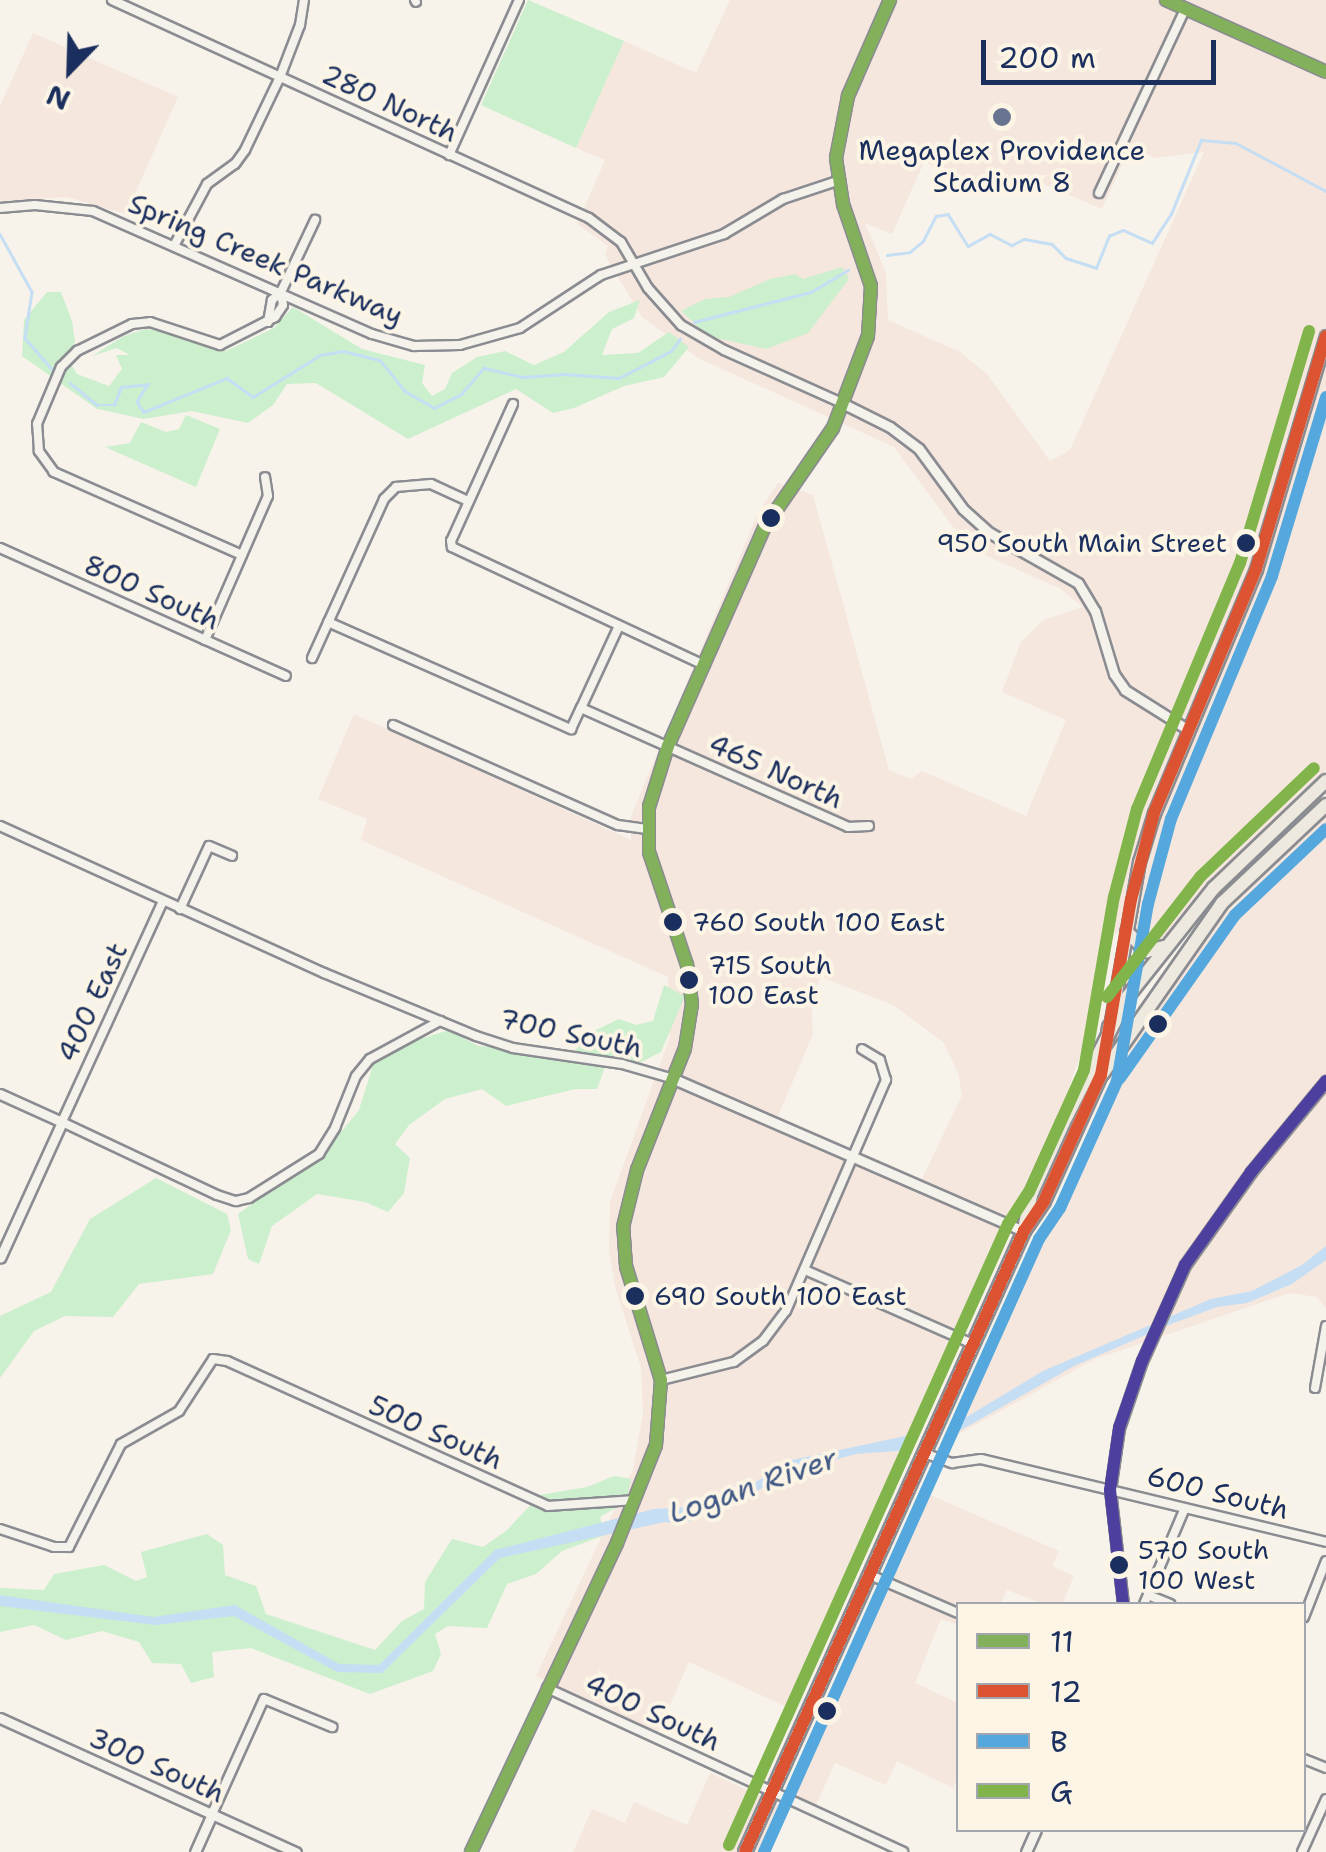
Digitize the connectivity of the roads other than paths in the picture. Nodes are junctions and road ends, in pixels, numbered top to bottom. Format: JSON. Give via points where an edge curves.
{"nodes":[{"id":1,"x":112,"y":0,"type":"edge"},
{"id":2,"x":304,"y":0,"type":"edge"},
{"id":3,"x":519,"y":0,"type":"edge"},
{"id":4,"x":890,"y":0,"type":"edge"},
{"id":5,"x":1166,"y":0,"type":"edge"},
{"id":6,"x":1185,"y":9,"type":"junction"},
{"id":7,"x":1326,"y":72,"type":"edge"},
{"id":8,"x":280,"y":77,"type":"junction"},
{"id":9,"x":449,"y":155,"type":"junction"},
{"id":10,"x":837,"y":181,"type":"junction"},
{"id":11,"x":1099,"y":193,"type":"dead end"},
{"id":12,"x":0,"y":208,"type":"edge"},
{"id":13,"x":315,"y":220,"type":"dead end"},
{"id":14,"x":176,"y":244,"type":"junction"},
{"id":15,"x":635,"y":263,"type":"junction"},
{"id":16,"x":281,"y":292,"type":"junction"},
{"id":17,"x":1326,"y":336,"type":"edge"},
{"id":18,"x":513,"y":404,"type":"dead end"},
{"id":19,"x":844,"y":404,"type":"junction"},
{"id":20,"x":265,"y":477,"type":"dead end"},
{"id":21,"x":468,"y":501,"type":"junction"},
{"id":22,"x":0,"y":548,"type":"edge"},
{"id":23,"x":242,"y":554,"type":"junction"},
{"id":24,"x":328,"y":622,"type":"junction"},
{"id":25,"x":618,"y":628,"type":"junction"},
{"id":26,"x":205,"y":640,"type":"junction"},
{"id":27,"x":312,"y":658,"type":"dead end"},
{"id":28,"x":704,"y":665,"type":"junction"},
{"id":29,"x":286,"y":676,"type":"dead end"},
{"id":30,"x":581,"y":708,"type":"junction"},
{"id":31,"x":394,"y":725,"type":"dead end"},
{"id":32,"x":1187,"y":729,"type":"junction"},
{"id":33,"x":668,"y":746,"type":"junction"},
{"id":34,"x":1326,"y":781,"type":"edge"},
{"id":35,"x":1326,"y":805,"type":"edge"},
{"id":36,"x":0,"y":826,"type":"edge"},
{"id":37,"x":870,"y":826,"type":"dead end"},
{"id":38,"x":647,"y":829,"type":"junction"},
{"id":39,"x":232,"y":856,"type":"dead end"},
{"id":40,"x":163,"y":901,"type":"junction"},
{"id":41,"x":180,"y":909,"type":"junction"},
{"id":42,"x":1127,"y":932,"type":"junction"},
{"id":43,"x":1166,"y":948,"type":"junction"},
{"id":44,"x":440,"y":1021,"type":"junction"},
{"id":45,"x":1110,"y":1027,"type":"junction"},
{"id":46,"x":862,"y":1049,"type":"dead end"},
{"id":47,"x":1101,"y":1075,"type":"junction"},
{"id":48,"x":674,"y":1079,"type":"junction"},
{"id":49,"x":1326,"y":1081,"type":"edge"},
{"id":50,"x":0,"y":1094,"type":"edge"},
{"id":51,"x":62,"y":1122,"type":"junction"},
{"id":52,"x":852,"y":1156,"type":"junction"},
{"id":53,"x":1024,"y":1231,"type":"junction"},
{"id":54,"x":0,"y":1258,"type":"edge"},
{"id":55,"x":805,"y":1270,"type":"junction"},
{"id":56,"x":1326,"y":1326,"type":"edge"},
{"id":57,"x":973,"y":1344,"type":"junction"},
{"id":58,"x":661,"y":1380,"type":"junction"},
{"id":59,"x":1315,"y":1388,"type":"dead end"},
{"id":60,"x":924,"y":1453,"type":"junction"},
{"id":61,"x":1110,"y":1490,"type":"junction"},
{"id":62,"x":636,"y":1500,"type":"junction"},
{"id":63,"x":1185,"y":1508,"type":"junction"},
{"id":64,"x":0,"y":1529,"type":"edge"},
{"id":65,"x":1326,"y":1542,"type":"edge"},
{"id":66,"x":1326,"y":1561,"type":"edge"},
{"id":67,"x":870,"y":1574,"type":"junction"},
{"id":68,"x":1146,"y":1600,"type":"edge"},
{"id":69,"x":1123,"y":1602,"type":"edge"},
{"id":70,"x":956,"y":1612,"type":"edge"},
{"id":71,"x":1306,"y":1612,"type":"edge"},
{"id":72,"x":547,"y":1688,"type":"junction"},
{"id":73,"x":0,"y":1718,"type":"edge"},
{"id":74,"x":332,"y":1726,"type":"dead end"},
{"id":75,"x":772,"y":1793,"type":"junction"},
{"id":76,"x":1326,"y":1799,"type":"edge"},
{"id":77,"x":212,"y":1814,"type":"junction"},
{"id":78,"x":195,"y":1852,"type":"edge"},
{"id":79,"x":296,"y":1852,"type":"edge"},
{"id":80,"x":471,"y":1852,"type":"edge"},
{"id":81,"x":745,"y":1852,"type":"edge"},
{"id":82,"x":903,"y":1852,"type":"edge"},
{"id":83,"x":1302,"y":1852,"type":"edge"}],
"edges":[{"from":1,"to":8,"type":"street","name":"280 North"},
{"from":2,"to":8,"type":"street"},
{"from":3,"to":9,"type":"street"},
{"from":4,"to":10,"type":"main road","via":[[840,121]]},
{"from":5,"to":6,"type":"main road"},
{"from":6,"to":7,"type":"main road"},
{"from":6,"to":11,"type":"street"},
{"from":8,"to":9,"type":"street","name":"280 North"},
{"from":8,"to":14,"type":"street","via":[[245,150],[207,184]]},
{"from":9,"to":15,"type":"street","name":"280 North","via":[[610,230]]},
{"from":10,"to":15,"type":"street","name":"Spring Creek Parkway","via":[[784,199],[724,234]]},
{"from":10,"to":19,"type":"main road","via":[[871,286],[868,336]]},
{"from":12,"to":14,"type":"street","name":"Spring Creek Parkway","via":[[35,204],[93,211]]},
{"from":13,"to":16,"type":"street"},
{"from":14,"to":16,"type":"street","name":"Spring Creek Parkway"},
{"from":15,"to":16,"type":"street","name":"Spring Creek Parkway","via":[[576,288],[520,328],[460,346],[414,346],[372,334]]},
{"from":15,"to":19,"type":"street","name":"280 North","via":[[667,312],[699,338]]},
{"from":16,"to":23,"type":"street","via":[[281,308],[268,322],[220,345],[165,324],[132,324],[78,352],[61,367],[36,424],[44,462],[66,478]]},
{"from":17,"to":32,"type":"main road","via":[[1256,569]]},
{"from":18,"to":21,"type":"street"},
{"from":19,"to":28,"type":"main road","via":[[820,450],[776,506]]},
{"from":19,"to":32,"type":"street","via":[[920,448],[963,509],[990,533],[1078,583],[1095,611],[1114,674],[1126,690]]},
{"from":20,"to":23,"type":"street","via":[[268,496]]},
{"from":21,"to":24,"type":"street","via":[[431,484],[396,488],[384,499]]},
{"from":21,"to":25,"type":"street","via":[[450,544],[589,607]]},
{"from":22,"to":26,"type":"street","name":"800 South"},
{"from":23,"to":26,"type":"street"},
{"from":24,"to":27,"type":"street"},
{"from":24,"to":30,"type":"street","via":[[571,730]]},
{"from":25,"to":28,"type":"street"},
{"from":25,"to":30,"type":"street"},
{"from":26,"to":29,"type":"street","name":"800 South"},
{"from":28,"to":33,"type":"main road"},
{"from":30,"to":33,"type":"street","name":"465 North"},
{"from":31,"to":38,"type":"street","via":[[618,826]]},
{"from":32,"to":42,"type":"main road","via":[[1139,862]]},
{"from":33,"to":37,"type":"street","name":"465 North","via":[[848,827]]},
{"from":33,"to":38,"type":"main road"},
{"from":34,"to":43,"type":"highway","via":[[1266,834]]},
{"from":35,"to":47,"type":"highway","via":[[1222,902]]},
{"from":36,"to":40,"type":"street","name":"700 South"},
{"from":38,"to":48,"type":"main road","via":[[691,990],[688,1034]]},
{"from":39,"to":41,"type":"street","via":[[210,846]]},
{"from":40,"to":41,"type":"street","name":"700 South"},
{"from":40,"to":51,"type":"street","name":"400 East"},
{"from":41,"to":44,"type":"street","name":"700 South"},
{"from":42,"to":43,"type":"highway","via":[[1147,950]]},
{"from":42,"to":45,"type":"main road"},
{"from":43,"to":45,"type":"highway"},
{"from":44,"to":48,"type":"street","name":"700 South","via":[[513,1048]]},
{"from":44,"to":51,"type":"street","via":[[370,1059],[318,1154],[249,1198],[217,1195]]},
{"from":45,"to":47,"type":"highway"},
{"from":45,"to":53,"type":"highway","via":[[1030,1196]]},
{"from":46,"to":52,"type":"street","via":[[880,1060],[886,1080]]},
{"from":47,"to":53,"type":"highway"},
{"from":48,"to":52,"type":"street","name":"700 South"},
{"from":48,"to":58,"type":"main road","via":[[637,1170],[623,1226],[626,1266]]},
{"from":49,"to":61,"type":"street","via":[[1185,1265],[1119,1428]]},
{"from":50,"to":51,"type":"street"},
{"from":51,"to":54,"type":"street"},
{"from":52,"to":53,"type":"street","name":"700 South"},
{"from":52,"to":55,"type":"street"},
{"from":53,"to":57,"type":"highway"},
{"from":55,"to":57,"type":"street"},
{"from":55,"to":58,"type":"street","via":[[786,1312],[750,1352],[722,1367]]},
{"from":56,"to":59,"type":"street"},
{"from":57,"to":60,"type":"highway"},
{"from":58,"to":62,"type":"main road","via":[[656,1445]]},
{"from":60,"to":61,"type":"street","name":"600 South","via":[[952,1462],[981,1459]]},
{"from":60,"to":67,"type":"highway"},
{"from":61,"to":63,"type":"street","name":"600 South"},
{"from":61,"to":69,"type":"street"},
{"from":62,"to":64,"type":"street","name":"500 South","via":[[548,1506],[213,1359],[179,1412],[122,1444],[69,1546]]},
{"from":62,"to":72,"type":"main road"},
{"from":63,"to":65,"type":"street","name":"600 South"},
{"from":63,"to":68,"type":"street"},
{"from":66,"to":71,"type":"street"},
{"from":67,"to":70,"type":"street"},
{"from":67,"to":75,"type":"highway"},
{"from":72,"to":75,"type":"street","name":"400 South"},
{"from":72,"to":80,"type":"main road"},
{"from":73,"to":77,"type":"street","name":"300 South"},
{"from":74,"to":77,"type":"street","via":[[264,1698]]},
{"from":75,"to":81,"type":"highway"},
{"from":75,"to":82,"type":"street","name":"400 South"},
{"from":76,"to":83,"type":"street"},
{"from":77,"to":78,"type":"street"},
{"from":77,"to":79,"type":"street","name":"300 South"}]}
